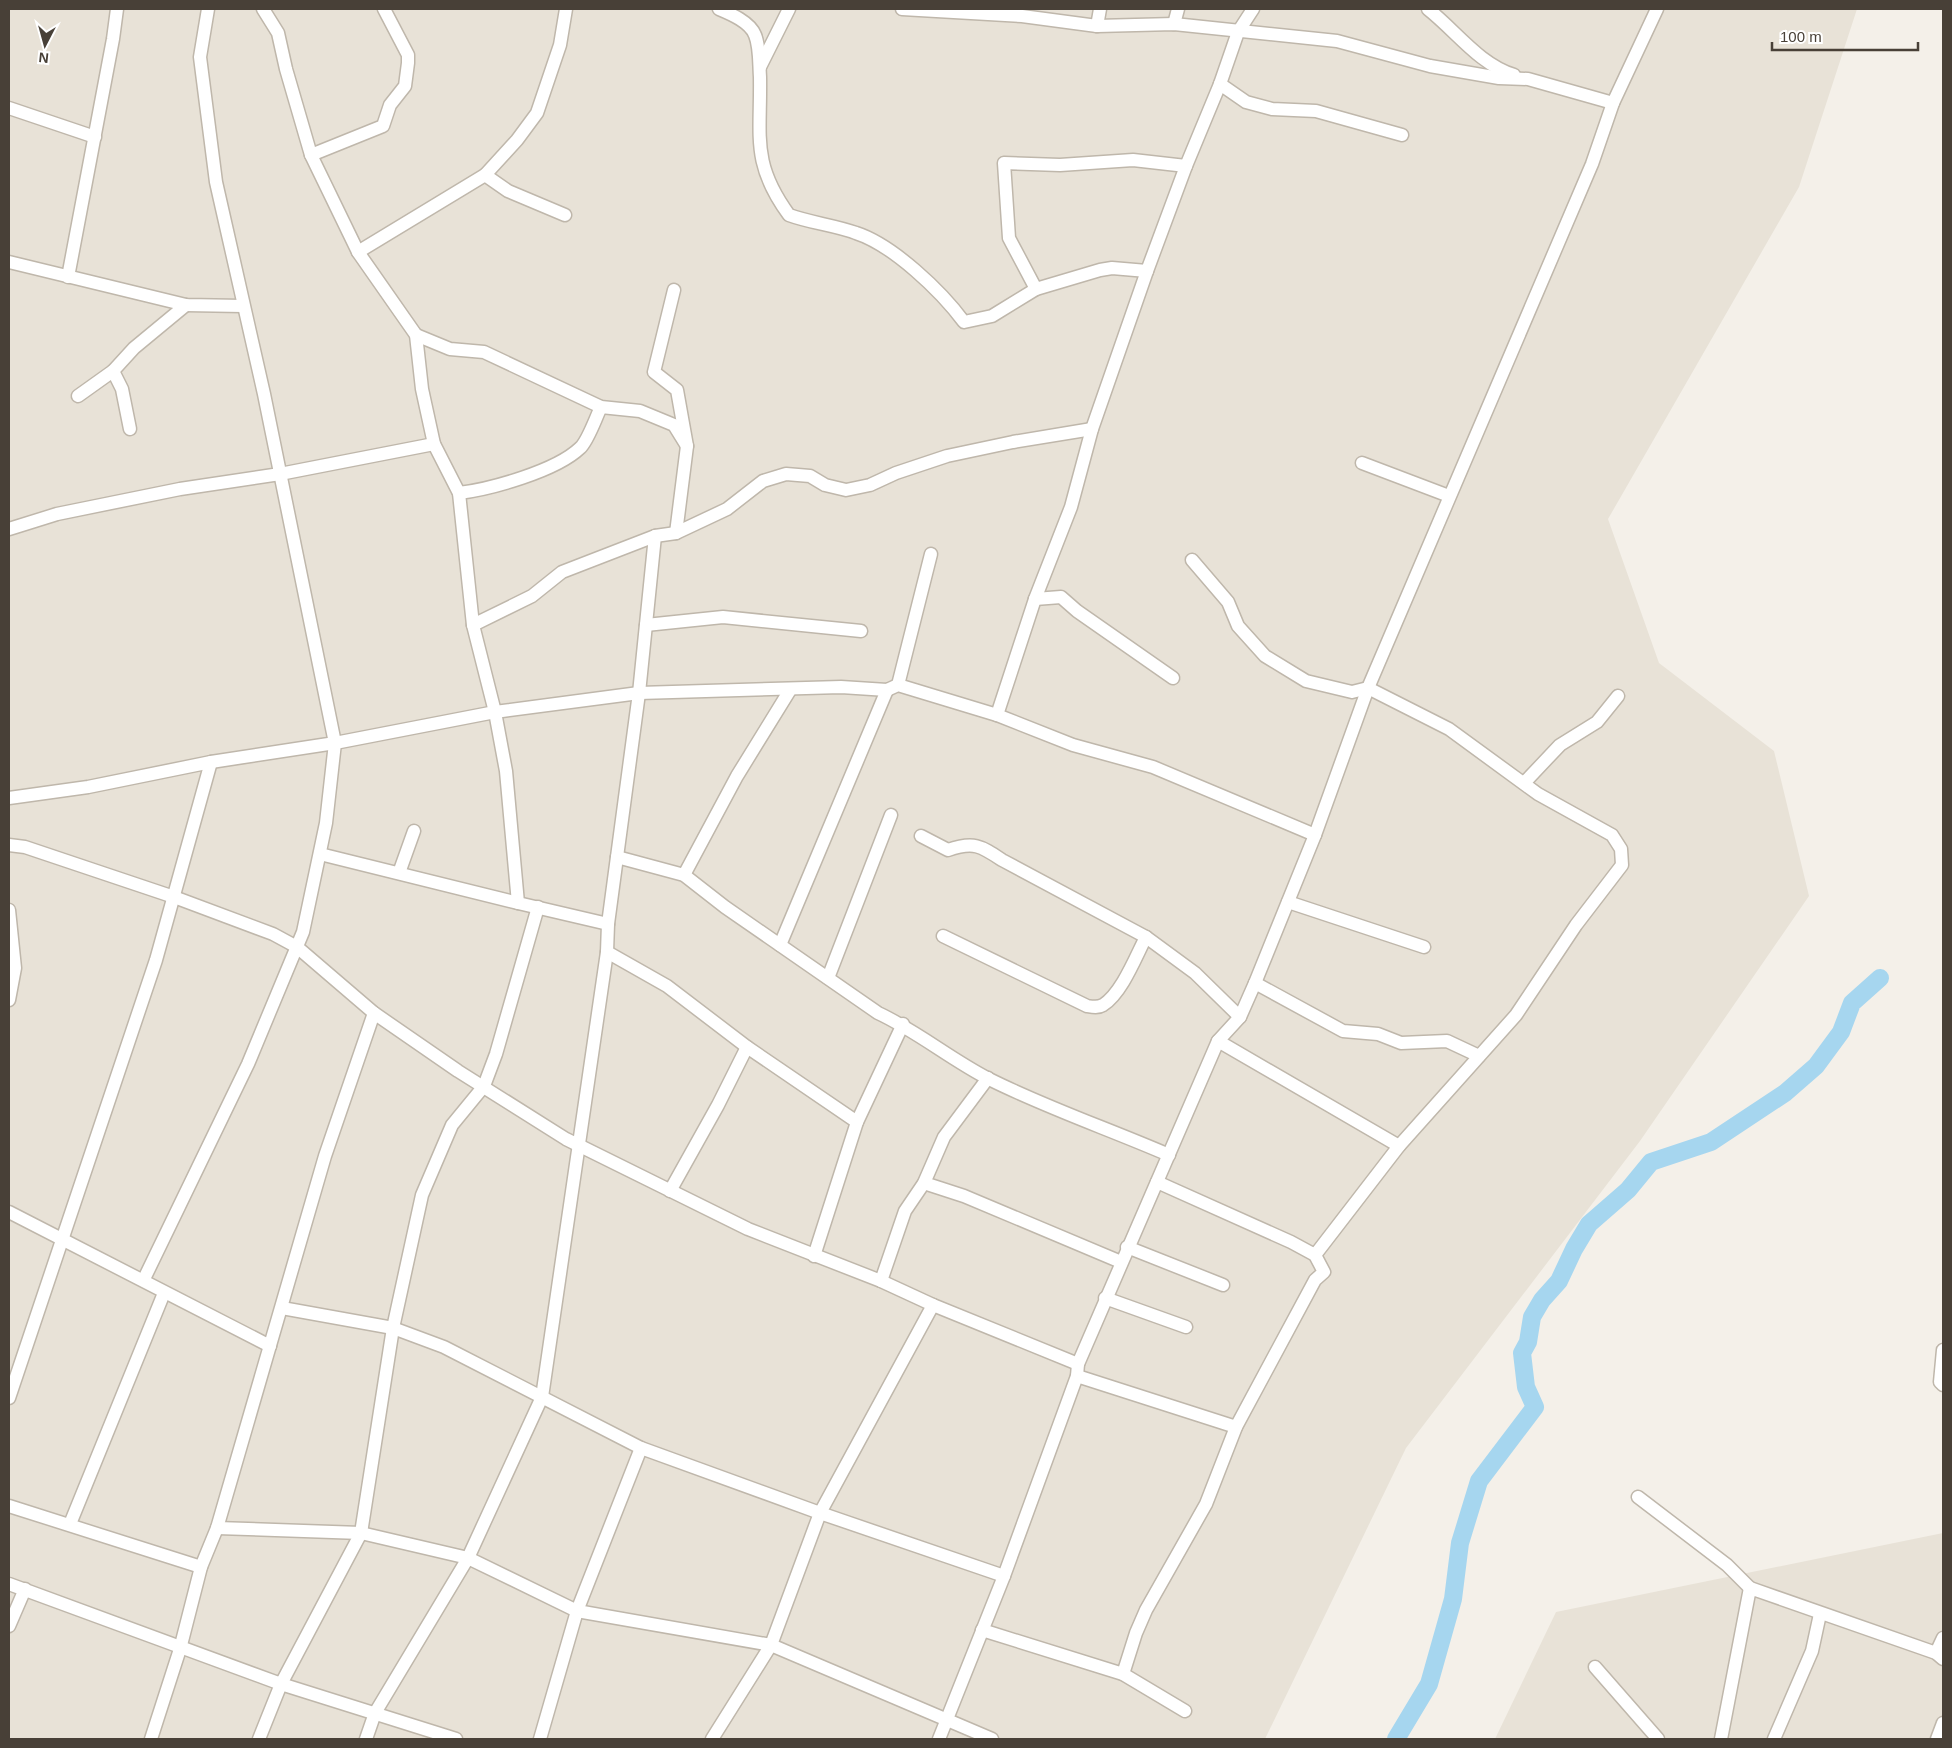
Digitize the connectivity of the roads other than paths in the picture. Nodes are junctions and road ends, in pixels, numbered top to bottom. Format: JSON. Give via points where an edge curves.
{"nodes":[{"id":1,"x":117,"y":9,"type":"edge"},
{"id":2,"x":208,"y":9,"type":"edge"},
{"id":3,"x":263,"y":9,"type":"edge"},
{"id":4,"x":384,"y":9,"type":"edge"},
{"id":5,"x":566,"y":9,"type":"edge"},
{"id":6,"x":719,"y":9,"type":"edge"},
{"id":7,"x":789,"y":9,"type":"edge"},
{"id":8,"x":902,"y":9,"type":"edge"},
{"id":9,"x":1100,"y":9,"type":"edge"},
{"id":10,"x":1178,"y":9,"type":"edge"},
{"id":11,"x":1253,"y":9,"type":"edge"},
{"id":12,"x":1428,"y":9,"type":"edge"},
{"id":13,"x":1657,"y":9,"type":"edge"},
{"id":14,"x":1174,"y":24,"type":"junction"},
{"id":15,"x":1097,"y":26,"type":"junction"},
{"id":16,"x":1238,"y":32,"type":"junction"},
{"id":17,"x":760,"y":67,"type":"junction"},
{"id":18,"x":1528,"y":80,"type":"junction"},
{"id":19,"x":1220,"y":84,"type":"junction"},
{"id":20,"x":1613,"y":103,"type":"junction"},
{"id":21,"x":9,"y":108,"type":"edge"},
{"id":22,"x":1402,"y":135,"type":"dead end"},
{"id":23,"x":95,"y":137,"type":"junction"},
{"id":24,"x":311,"y":155,"type":"junction"},
{"id":25,"x":1186,"y":166,"type":"junction"},
{"id":26,"x":485,"y":175,"type":"junction"},
{"id":27,"x":565,"y":215,"type":"dead end"},
{"id":28,"x":358,"y":252,"type":"junction"},
{"id":29,"x":9,"y":262,"type":"edge"},
{"id":30,"x":1147,"y":271,"type":"junction"},
{"id":31,"x":68,"y":277,"type":"junction"},
{"id":32,"x":1036,"y":289,"type":"junction"},
{"id":33,"x":674,"y":290,"type":"dead end"},
{"id":34,"x":186,"y":304,"type":"junction"},
{"id":35,"x":244,"y":306,"type":"junction"},
{"id":36,"x":416,"y":335,"type":"junction"},
{"id":37,"x":112,"y":371,"type":"junction"},
{"id":38,"x":78,"y":396,"type":"dead end"},
{"id":39,"x":601,"y":407,"type":"junction"},
{"id":40,"x":130,"y":429,"type":"dead end"},
{"id":41,"x":1092,"y":429,"type":"junction"},
{"id":42,"x":434,"y":444,"type":"junction"},
{"id":43,"x":687,"y":446,"type":"junction"},
{"id":44,"x":1362,"y":463,"type":"dead end"},
{"id":45,"x":280,"y":474,"type":"junction"},
{"id":46,"x":458,"y":493,"type":"junction"},
{"id":47,"x":1449,"y":496,"type":"junction"},
{"id":48,"x":9,"y":529,"type":"edge"},
{"id":49,"x":676,"y":533,"type":"junction"},
{"id":50,"x":655,"y":536,"type":"junction"},
{"id":51,"x":931,"y":554,"type":"dead end"},
{"id":52,"x":1192,"y":560,"type":"dead end"},
{"id":53,"x":1035,"y":598,"type":"junction"},
{"id":54,"x":473,"y":625,"type":"junction"},
{"id":55,"x":646,"y":625,"type":"junction"},
{"id":56,"x":861,"y":631,"type":"dead end"},
{"id":57,"x":1173,"y":678,"type":"dead end"},
{"id":58,"x":892,"y":688,"type":"junction"},
{"id":59,"x":1368,"y":688,"type":"junction"},
{"id":60,"x":790,"y":690,"type":"junction"},
{"id":61,"x":639,"y":693,"type":"junction"},
{"id":62,"x":1618,"y":696,"type":"dead end"},
{"id":63,"x":495,"y":712,"type":"junction"},
{"id":64,"x":997,"y":715,"type":"junction"},
{"id":65,"x":335,"y":743,"type":"junction"},
{"id":66,"x":211,"y":762,"type":"junction"},
{"id":67,"x":1524,"y":783,"type":"junction"},
{"id":68,"x":9,"y":798,"type":"edge"},
{"id":69,"x":891,"y":815,"type":"dead end"},
{"id":70,"x":414,"y":830,"type":"dead end"},
{"id":71,"x":1315,"y":835,"type":"junction"},
{"id":72,"x":922,"y":836,"type":"dead end"},
{"id":73,"x":9,"y":845,"type":"edge"},
{"id":74,"x":320,"y":854,"type":"junction"},
{"id":75,"x":617,"y":857,"type":"junction"},
{"id":76,"x":399,"y":873,"type":"junction"},
{"id":77,"x":684,"y":875,"type":"junction"},
{"id":78,"x":174,"y":897,"type":"junction"},
{"id":79,"x":1288,"y":902,"type":"junction"},
{"id":80,"x":518,"y":903,"type":"junction"},
{"id":81,"x":538,"y":907,"type":"junction"},
{"id":82,"x":9,"y":914,"type":"edge"},
{"id":83,"x":608,"y":924,"type":"junction"},
{"id":84,"x":943,"y":936,"type":"dead end"},
{"id":85,"x":1146,"y":937,"type":"junction"},
{"id":86,"x":780,"y":946,"type":"junction"},
{"id":87,"x":297,"y":947,"type":"junction"},
{"id":88,"x":1424,"y":947,"type":"dead end"},
{"id":89,"x":607,"y":952,"type":"junction"},
{"id":90,"x":828,"y":978,"type":"junction"},
{"id":91,"x":1255,"y":983,"type":"junction"},
{"id":92,"x":9,"y":1000,"type":"edge"},
{"id":93,"x":374,"y":1013,"type":"junction"},
{"id":94,"x":1240,"y":1017,"type":"junction"},
{"id":95,"x":904,"y":1024,"type":"junction"},
{"id":96,"x":1218,"y":1041,"type":"junction"},
{"id":97,"x":747,"y":1047,"type":"junction"},
{"id":98,"x":1479,"y":1056,"type":"junction"},
{"id":99,"x":988,"y":1078,"type":"junction"},
{"id":100,"x":484,"y":1086,"type":"junction"},
{"id":101,"x":856,"y":1122,"type":"junction"},
{"id":102,"x":580,"y":1146,"type":"junction"},
{"id":103,"x":1399,"y":1146,"type":"junction"},
{"id":104,"x":1169,"y":1155,"type":"junction"},
{"id":105,"x":1157,"y":1182,"type":"junction"},
{"id":106,"x":924,"y":1183,"type":"junction"},
{"id":107,"x":670,"y":1191,"type":"junction"},
{"id":108,"x":9,"y":1212,"type":"edge"},
{"id":109,"x":63,"y":1239,"type":"junction"},
{"id":110,"x":1127,"y":1247,"type":"junction"},
{"id":111,"x":1315,"y":1255,"type":"junction"},
{"id":112,"x":814,"y":1256,"type":"junction"},
{"id":113,"x":1121,"y":1262,"type":"junction"},
{"id":114,"x":144,"y":1279,"type":"junction"},
{"id":115,"x":881,"y":1281,"type":"junction"},
{"id":116,"x":1223,"y":1285,"type":"dead end"},
{"id":117,"x":164,"y":1293,"type":"junction"},
{"id":118,"x":1105,"y":1298,"type":"junction"},
{"id":119,"x":933,"y":1305,"type":"junction"},
{"id":120,"x":282,"y":1308,"type":"junction"},
{"id":121,"x":1186,"y":1327,"type":"dead end"},
{"id":122,"x":393,"y":1328,"type":"junction"},
{"id":123,"x":270,"y":1346,"type":"junction"},
{"id":124,"x":1942,"y":1350,"type":"edge"},
{"id":125,"x":1077,"y":1370,"type":"junction"},
{"id":126,"x":1943,"y":1385,"type":"edge"},
{"id":127,"x":542,"y":1397,"type":"junction"},
{"id":128,"x":9,"y":1398,"type":"edge"},
{"id":129,"x":1236,"y":1427,"type":"junction"},
{"id":130,"x":641,"y":1448,"type":"junction"},
{"id":131,"x":1638,"y":1497,"type":"dead end"},
{"id":132,"x":9,"y":1506,"type":"edge"},
{"id":133,"x":820,"y":1513,"type":"junction"},
{"id":134,"x":70,"y":1524,"type":"junction"},
{"id":135,"x":217,"y":1528,"type":"junction"},
{"id":136,"x":361,"y":1533,"type":"junction"},
{"id":137,"x":468,"y":1558,"type":"junction"},
{"id":138,"x":201,"y":1567,"type":"junction"},
{"id":139,"x":1004,"y":1576,"type":"junction"},
{"id":140,"x":9,"y":1584,"type":"edge"},
{"id":141,"x":1750,"y":1588,"type":"junction"},
{"id":142,"x":25,"y":1589,"type":"junction"},
{"id":143,"x":577,"y":1611,"type":"junction"},
{"id":144,"x":1820,"y":1614,"type":"junction"},
{"id":145,"x":9,"y":1626,"type":"edge"},
{"id":146,"x":982,"y":1630,"type":"junction"},
{"id":147,"x":1943,"y":1638,"type":"edge"},
{"id":148,"x":771,"y":1645,"type":"junction"},
{"id":149,"x":180,"y":1648,"type":"junction"},
{"id":150,"x":1940,"y":1656,"type":"edge"},
{"id":151,"x":1595,"y":1667,"type":"dead end"},
{"id":152,"x":1123,"y":1674,"type":"junction"},
{"id":153,"x":280,"y":1684,"type":"junction"},
{"id":154,"x":1185,"y":1711,"type":"dead end"},
{"id":155,"x":375,"y":1713,"type":"junction"},
{"id":156,"x":947,"y":1720,"type":"junction"},
{"id":157,"x":1943,"y":1723,"type":"edge"},
{"id":158,"x":151,"y":1739,"type":"edge"},
{"id":159,"x":259,"y":1739,"type":"edge"},
{"id":160,"x":366,"y":1739,"type":"edge"},
{"id":161,"x":456,"y":1739,"type":"edge"},
{"id":162,"x":540,"y":1739,"type":"edge"},
{"id":163,"x":712,"y":1739,"type":"edge"},
{"id":164,"x":939,"y":1739,"type":"edge"},
{"id":165,"x":992,"y":1739,"type":"edge"},
{"id":166,"x":1658,"y":1739,"type":"edge"},
{"id":167,"x":1721,"y":1739,"type":"edge"},
{"id":168,"x":1774,"y":1739,"type":"edge"},
{"id":169,"x":1937,"y":1739,"type":"edge"}],
"edges":[{"from":1,"to":23,"type":"street"},
{"from":2,"to":35,"type":"street","via":[[200,57],[216,182]]},
{"from":3,"to":24,"type":"street","via":[[278,33]]},
{"from":4,"to":24,"type":"street","via":[[408,55],[405,86],[390,105],[383,126]]},
{"from":5,"to":26,"type":"street","via":[[560,45],[537,113]]},
{"from":6,"to":17,"type":"street","via":[[740,18],[755,34]]},
{"from":7,"to":17,"type":"street"},
{"from":8,"to":15,"type":"street","via":[[1022,16]]},
{"from":9,"to":15,"type":"street"},
{"from":10,"to":14,"type":"street"},
{"from":11,"to":16,"type":"street"},
{"from":12,"to":18,"type":"street","via":[[1484,61]]},
{"from":13,"to":20,"type":"street"},
{"from":14,"to":15,"type":"street"},
{"from":14,"to":16,"type":"street"},
{"from":16,"to":18,"type":"street","via":[[1337,41],[1430,66]]},
{"from":16,"to":19,"type":"street"},
{"from":17,"to":32,"type":"street","via":[[761,162],[770,185],[789,215],[858,233],[887,250],[945,298],[964,322],[992,316]]},
{"from":18,"to":20,"type":"street"},
{"from":19,"to":22,"type":"street","via":[[1246,102],[1272,109],[1316,111]]},
{"from":19,"to":25,"type":"street"},
{"from":20,"to":47,"type":"street","via":[[1592,164]]},
{"from":21,"to":23,"type":"street"},
{"from":23,"to":31,"type":"street"},
{"from":24,"to":28,"type":"street"},
{"from":25,"to":30,"type":"street"},
{"from":25,"to":32,"type":"street","via":[[1133,160],[1060,165],[1004,163],[1009,238]]},
{"from":26,"to":27,"type":"street","via":[[508,191]]},
{"from":26,"to":28,"type":"street"},
{"from":28,"to":36,"type":"street"},
{"from":29,"to":31,"type":"street"},
{"from":30,"to":32,"type":"street","via":[[1112,268]]},
{"from":30,"to":41,"type":"street"},
{"from":31,"to":34,"type":"street"},
{"from":33,"to":43,"type":"street","via":[[654,372],[677,390]]},
{"from":34,"to":35,"type":"street"},
{"from":34,"to":37,"type":"street"},
{"from":35,"to":45,"type":"street"},
{"from":36,"to":39,"type":"street","via":[[450,349],[484,352]]},
{"from":36,"to":42,"type":"street","via":[[422,389]]},
{"from":37,"to":38,"type":"street"},
{"from":37,"to":40,"type":"street","via":[[122,390]]},
{"from":39,"to":43,"type":"street","via":[[640,411],[674,425]]},
{"from":39,"to":46,"type":"street","via":[[581,448],[567,457],[519,478],[479,491]]},
{"from":41,"to":49,"type":"street","via":[[947,456],[870,485],[846,490],[825,485],[810,476],[786,474],[763,480],[727,509]]},
{"from":41,"to":53,"type":"street","via":[[1071,507]]},
{"from":42,"to":45,"type":"street"},
{"from":42,"to":46,"type":"street"},
{"from":43,"to":49,"type":"street"},
{"from":44,"to":47,"type":"street"},
{"from":45,"to":48,"type":"street","via":[[180,488],[57,514]]},
{"from":45,"to":65,"type":"street"},
{"from":46,"to":54,"type":"street"},
{"from":47,"to":59,"type":"street"},
{"from":49,"to":50,"type":"street"},
{"from":50,"to":54,"type":"street","via":[[562,572],[532,596]]},
{"from":50,"to":55,"type":"street"},
{"from":51,"to":58,"type":"street"},
{"from":52,"to":59,"type":"street","via":[[1228,602],[1238,626],[1265,656],[1306,682],[1352,692]]},
{"from":53,"to":57,"type":"street","via":[[1061,597]]},
{"from":53,"to":64,"type":"street"},
{"from":54,"to":63,"type":"street"},
{"from":55,"to":56,"type":"street","via":[[723,617]]},
{"from":55,"to":61,"type":"street"},
{"from":58,"to":60,"type":"street"},
{"from":58,"to":64,"type":"street"},
{"from":58,"to":86,"type":"street"},
{"from":59,"to":67,"type":"street","via":[[1449,729]]},
{"from":59,"to":71,"type":"street"},
{"from":60,"to":61,"type":"street"},
{"from":60,"to":77,"type":"street"},
{"from":61,"to":63,"type":"street"},
{"from":61,"to":75,"type":"street"},
{"from":62,"to":67,"type":"street","via":[[1597,722],[1560,745]]},
{"from":63,"to":65,"type":"street"},
{"from":63,"to":80,"type":"street","via":[[506,771]]},
{"from":64,"to":71,"type":"street","via":[[1073,745],[1153,767]]},
{"from":65,"to":66,"type":"street"},
{"from":65,"to":74,"type":"street"},
{"from":66,"to":68,"type":"street","via":[[88,787]]},
{"from":66,"to":78,"type":"street"},
{"from":67,"to":98,"type":"street","via":[[1612,835],[1621,850],[1622,866],[1576,925],[1516,1015]]},
{"from":69,"to":90,"type":"street"},
{"from":70,"to":76,"type":"street"},
{"from":71,"to":79,"type":"street"},
{"from":72,"to":85,"type":"street","via":[[948,850],[964,844],[980,846]]},
{"from":73,"to":78,"type":"street"},
{"from":74,"to":76,"type":"street"},
{"from":74,"to":87,"type":"street"},
{"from":75,"to":77,"type":"street"},
{"from":75,"to":83,"type":"street"},
{"from":76,"to":80,"type":"street"},
{"from":77,"to":86,"type":"street"},
{"from":78,"to":87,"type":"street","via":[[273,934]]},
{"from":78,"to":109,"type":"street"},
{"from":79,"to":88,"type":"street"},
{"from":79,"to":91,"type":"street"},
{"from":80,"to":81,"type":"street"},
{"from":81,"to":83,"type":"street"},
{"from":81,"to":100,"type":"street"},
{"from":82,"to":92,"type":"street","via":[[15,968]]},
{"from":83,"to":89,"type":"street"},
{"from":84,"to":85,"type":"street","via":[[1087,1006],[1097,1007],[1103,1005],[1122,984]]},
{"from":85,"to":94,"type":"street","via":[[1195,972]]},
{"from":86,"to":90,"type":"street"},
{"from":87,"to":93,"type":"street"},
{"from":87,"to":114,"type":"street","via":[[248,1064]]},
{"from":89,"to":97,"type":"street","via":[[667,986]]},
{"from":89,"to":102,"type":"street"},
{"from":90,"to":95,"type":"street","via":[[878,1013]]},
{"from":91,"to":94,"type":"street"},
{"from":91,"to":98,"type":"street","via":[[1343,1031],[1378,1034],[1401,1043],[1447,1041]]},
{"from":93,"to":100,"type":"street"},
{"from":93,"to":120,"type":"street","via":[[325,1156]]},
{"from":94,"to":96,"type":"street"},
{"from":95,"to":99,"type":"street"},
{"from":95,"to":101,"type":"street"},
{"from":96,"to":103,"type":"street"},
{"from":96,"to":104,"type":"street"},
{"from":97,"to":101,"type":"street"},
{"from":97,"to":107,"type":"street"},
{"from":98,"to":103,"type":"street"},
{"from":99,"to":104,"type":"street"},
{"from":99,"to":106,"type":"street","via":[[944,1137]]},
{"from":100,"to":102,"type":"street"},
{"from":100,"to":122,"type":"street","via":[[452,1125],[422,1195]]},
{"from":101,"to":112,"type":"street"},
{"from":102,"to":107,"type":"street"},
{"from":102,"to":127,"type":"street"},
{"from":103,"to":111,"type":"street"},
{"from":104,"to":105,"type":"street"},
{"from":105,"to":110,"type":"street"},
{"from":105,"to":111,"type":"street"},
{"from":106,"to":113,"type":"street","via":[[964,1196]]},
{"from":106,"to":115,"type":"street","via":[[905,1211]]},
{"from":107,"to":112,"type":"street","via":[[748,1229]]},
{"from":108,"to":109,"type":"street"},
{"from":109,"to":114,"type":"street"},
{"from":109,"to":128,"type":"street"},
{"from":110,"to":113,"type":"street"},
{"from":110,"to":116,"type":"street"},
{"from":111,"to":129,"type":"street","via":[[1324,1272],[1315,1280]]},
{"from":112,"to":115,"type":"street"},
{"from":113,"to":118,"type":"street"},
{"from":114,"to":117,"type":"street"},
{"from":115,"to":119,"type":"street"},
{"from":117,"to":123,"type":"street"},
{"from":117,"to":134,"type":"street"},
{"from":118,"to":121,"type":"street"},
{"from":118,"to":125,"type":"street"},
{"from":119,"to":125,"type":"street"},
{"from":119,"to":133,"type":"street"},
{"from":120,"to":122,"type":"street"},
{"from":120,"to":123,"type":"street"},
{"from":122,"to":127,"type":"street","via":[[444,1347]]},
{"from":122,"to":136,"type":"street"},
{"from":123,"to":135,"type":"street"},
{"from":124,"to":126,"type":"street","via":[[1940,1382]]},
{"from":125,"to":129,"type":"street"},
{"from":125,"to":139,"type":"street"},
{"from":127,"to":130,"type":"street"},
{"from":127,"to":137,"type":"street"},
{"from":129,"to":152,"type":"street","via":[[1206,1504],[1146,1610]]},
{"from":130,"to":133,"type":"street"},
{"from":130,"to":143,"type":"street"},
{"from":131,"to":141,"type":"street","via":[[1728,1565]]},
{"from":132,"to":134,"type":"street"},
{"from":133,"to":139,"type":"street"},
{"from":133,"to":148,"type":"street"},
{"from":134,"to":138,"type":"street"},
{"from":135,"to":136,"type":"street"},
{"from":135,"to":138,"type":"street"},
{"from":136,"to":137,"type":"street"},
{"from":136,"to":153,"type":"street"},
{"from":137,"to":143,"type":"street"},
{"from":137,"to":155,"type":"street"},
{"from":138,"to":149,"type":"street"},
{"from":139,"to":146,"type":"street"},
{"from":140,"to":142,"type":"street"},
{"from":141,"to":144,"type":"street"},
{"from":141,"to":167,"type":"street"},
{"from":142,"to":145,"type":"street"},
{"from":142,"to":149,"type":"street"},
{"from":143,"to":148,"type":"street"},
{"from":143,"to":162,"type":"street"},
{"from":144,"to":150,"type":"street"},
{"from":144,"to":168,"type":"street","via":[[1812,1651]]},
{"from":146,"to":152,"type":"street"},
{"from":146,"to":156,"type":"street"},
{"from":147,"to":150,"type":"street"},
{"from":148,"to":156,"type":"street"},
{"from":148,"to":163,"type":"street"},
{"from":149,"to":153,"type":"street"},
{"from":149,"to":158,"type":"street"},
{"from":151,"to":166,"type":"street"},
{"from":152,"to":154,"type":"street"},
{"from":153,"to":155,"type":"street"},
{"from":153,"to":159,"type":"street"},
{"from":155,"to":160,"type":"street"},
{"from":155,"to":161,"type":"street"},
{"from":156,"to":164,"type":"street"},
{"from":156,"to":165,"type":"street"},
{"from":157,"to":169,"type":"street"}]}
